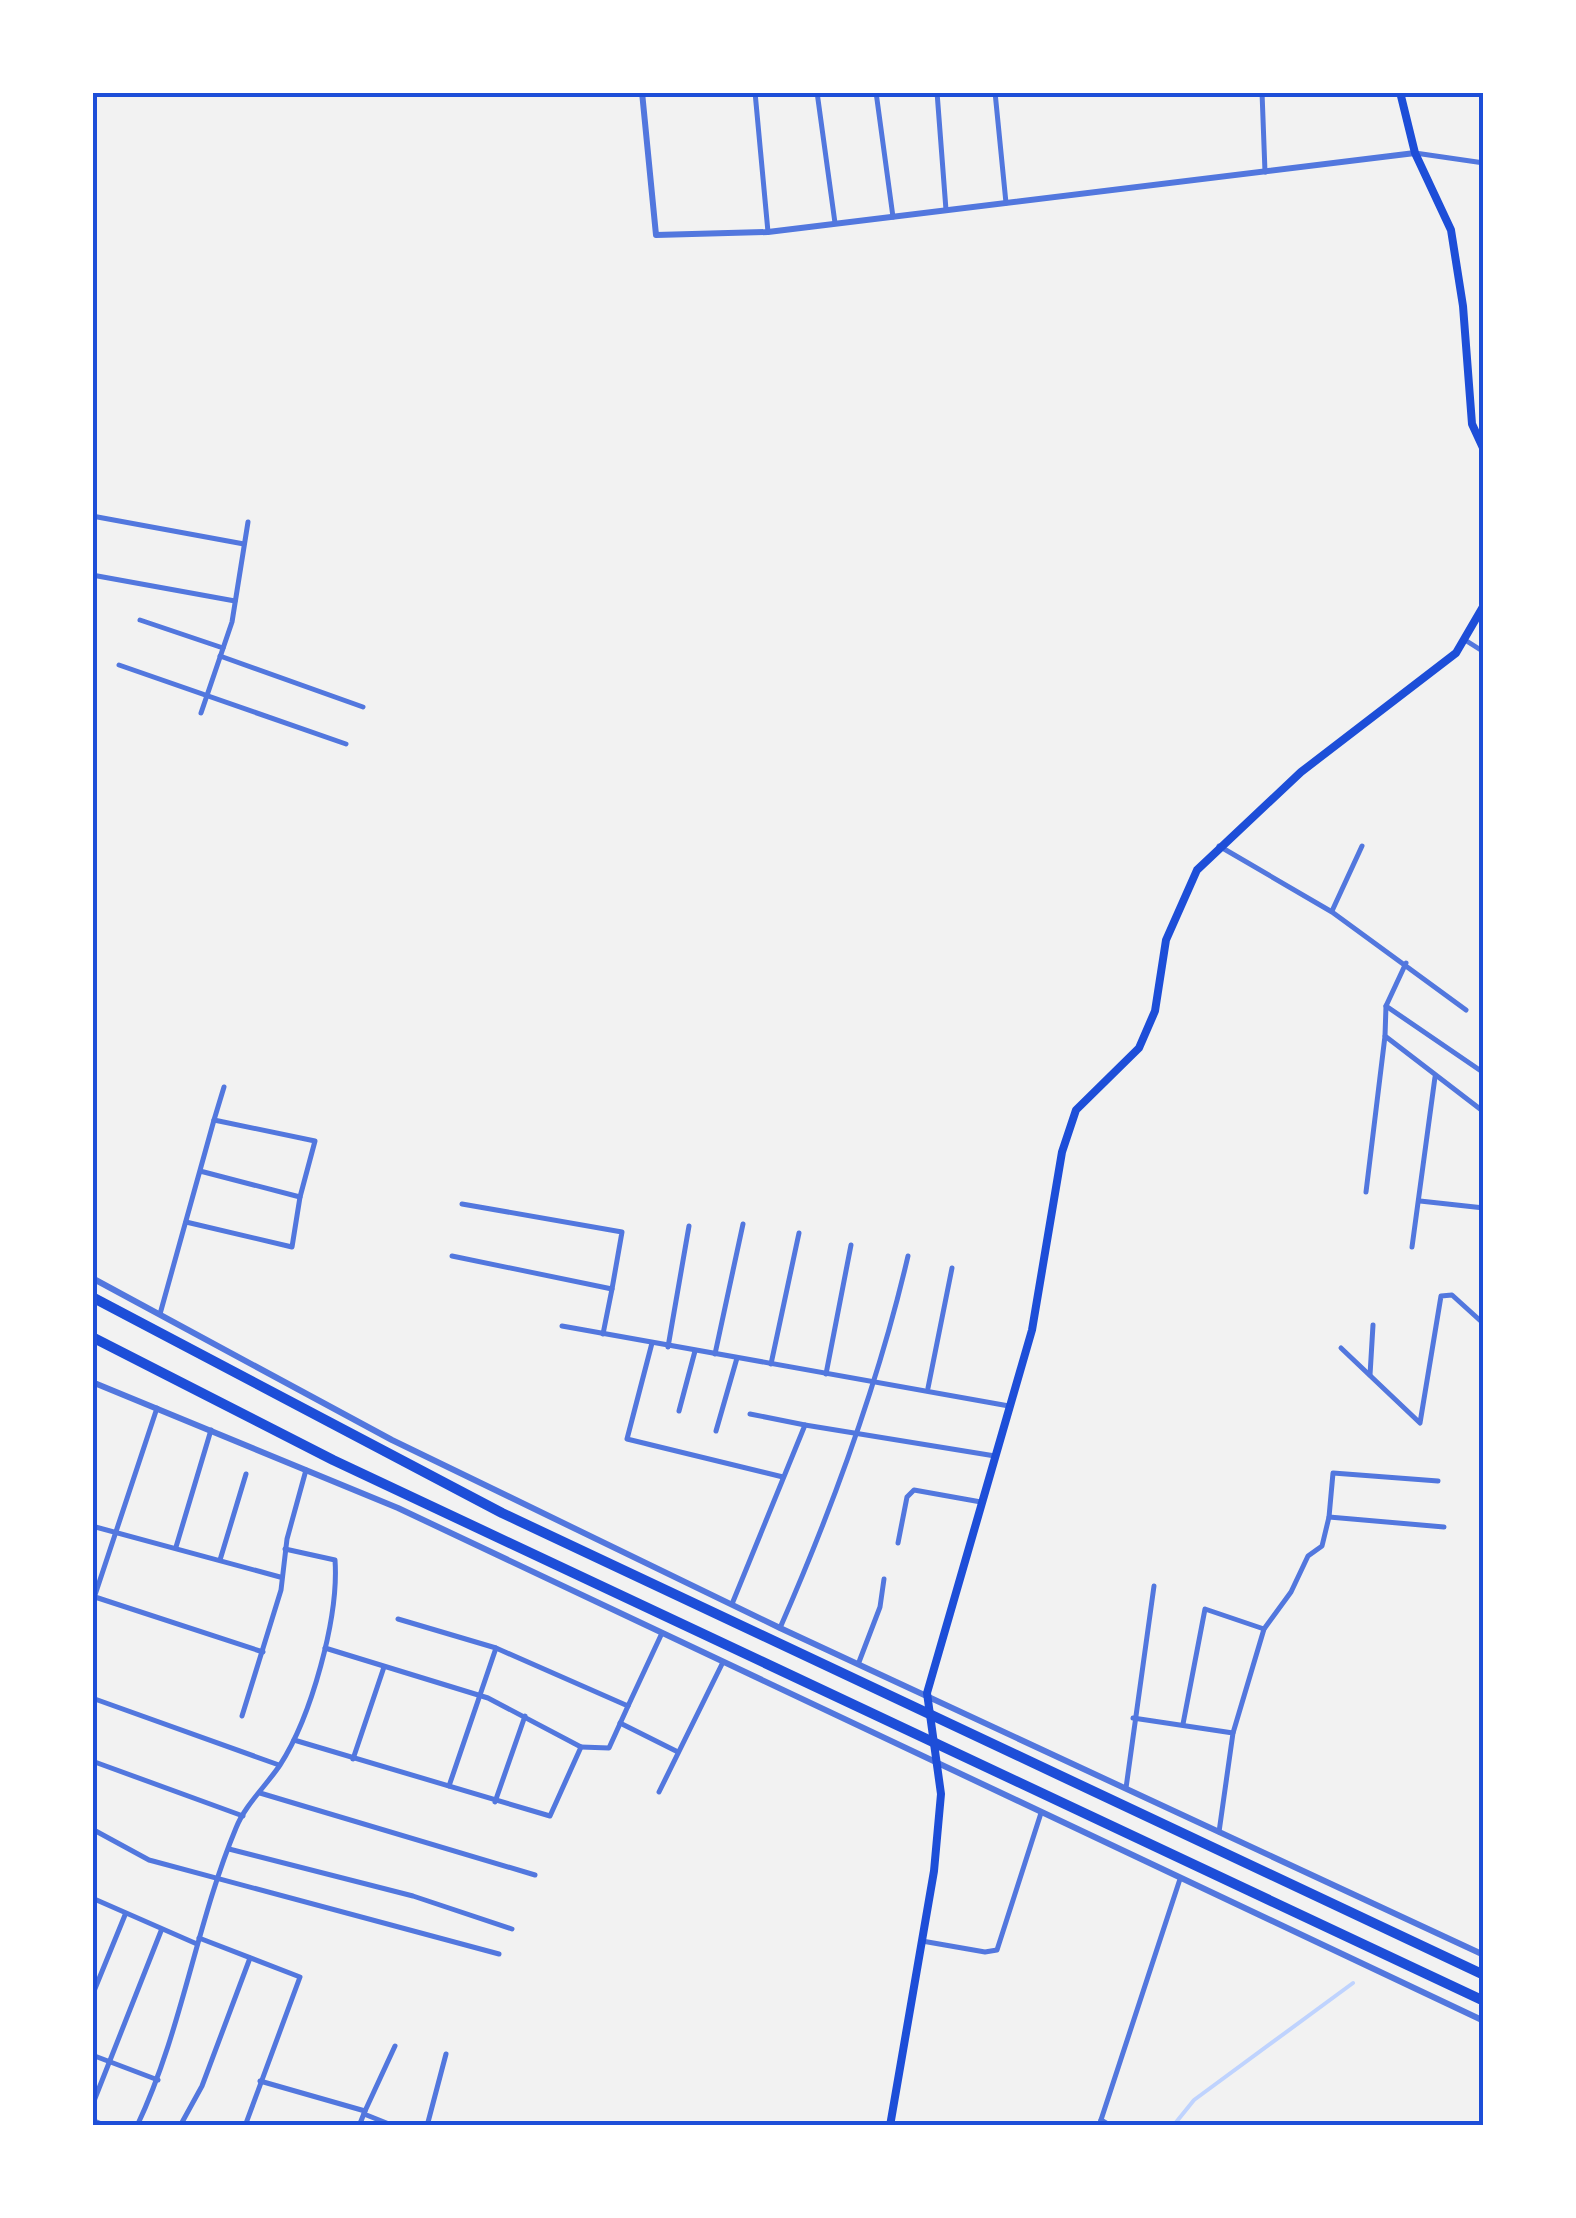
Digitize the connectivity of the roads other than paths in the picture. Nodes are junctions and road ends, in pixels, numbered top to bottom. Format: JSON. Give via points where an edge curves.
{"nodes":[{"id":1,"x":642,"y":92,"type":"edge"},
{"id":2,"x":756,"y":92,"type":"edge"},
{"id":3,"x":817,"y":92,"type":"edge"},
{"id":4,"x":876,"y":92,"type":"edge"},
{"id":5,"x":936,"y":92,"type":"edge"},
{"id":6,"x":995,"y":92,"type":"edge"},
{"id":7,"x":1262,"y":92,"type":"edge"},
{"id":8,"x":1400,"y":92,"type":"edge"},
{"id":9,"x":1416,"y":153,"type":"junction"},
{"id":10,"x":1484,"y":163,"type":"edge"},
{"id":11,"x":1264,"y":172,"type":"junction"},
{"id":12,"x":1006,"y":203,"type":"junction"},
{"id":13,"x":946,"y":210,"type":"junction"},
{"id":14,"x":893,"y":217,"type":"junction"},
{"id":15,"x":836,"y":224,"type":"junction"},
{"id":16,"x":768,"y":232,"type":"junction"},
{"id":17,"x":1484,"y":450,"type":"edge"},
{"id":18,"x":92,"y":516,"type":"edge"},
{"id":19,"x":248,"y":522,"type":"dead end"},
{"id":20,"x":244,"y":544,"type":"junction"},
{"id":21,"x":92,"y":574,"type":"edge"},
{"id":22,"x":236,"y":601,"type":"junction"},
{"id":23,"x":1484,"y":605,"type":"edge"},
{"id":24,"x":140,"y":620,"type":"dead end"},
{"id":25,"x":1464,"y":640,"type":"junction"},
{"id":26,"x":223,"y":648,"type":"junction"},
{"id":27,"x":1484,"y":652,"type":"edge"},
{"id":28,"x":220,"y":656,"type":"junction"},
{"id":29,"x":119,"y":665,"type":"dead end"},
{"id":30,"x":207,"y":696,"type":"junction"},
{"id":31,"x":363,"y":707,"type":"dead end"},
{"id":32,"x":201,"y":712,"type":"dead end"},
{"id":33,"x":346,"y":744,"type":"dead end"},
{"id":34,"x":1220,"y":846,"type":"junction"},
{"id":35,"x":1362,"y":846,"type":"dead end"},
{"id":36,"x":1332,"y":912,"type":"junction"},
{"id":37,"x":1406,"y":962,"type":"junction"},
{"id":38,"x":1386,"y":1006,"type":"junction"},
{"id":39,"x":1466,"y":1010,"type":"dead end"},
{"id":40,"x":1385,"y":1036,"type":"junction"},
{"id":41,"x":1484,"y":1073,"type":"edge"},
{"id":42,"x":1436,"y":1077,"type":"junction"},
{"id":43,"x":224,"y":1087,"type":"dead end"},
{"id":44,"x":1484,"y":1112,"type":"edge"},
{"id":45,"x":214,"y":1120,"type":"junction"},
{"id":46,"x":200,"y":1171,"type":"junction"},
{"id":47,"x":1366,"y":1192,"type":"dead end"},
{"id":48,"x":300,"y":1197,"type":"junction"},
{"id":49,"x":1420,"y":1201,"type":"junction"},
{"id":50,"x":462,"y":1204,"type":"dead end"},
{"id":51,"x":1484,"y":1208,"type":"edge"},
{"id":52,"x":186,"y":1222,"type":"junction"},
{"id":53,"x":743,"y":1224,"type":"dead end"},
{"id":54,"x":689,"y":1226,"type":"dead end"},
{"id":55,"x":799,"y":1234,"type":"dead end"},
{"id":56,"x":851,"y":1245,"type":"dead end"},
{"id":57,"x":1412,"y":1247,"type":"dead end"},
{"id":58,"x":452,"y":1256,"type":"dead end"},
{"id":59,"x":908,"y":1256,"type":"dead end"},
{"id":60,"x":952,"y":1268,"type":"dead end"},
{"id":61,"x":92,"y":1278,"type":"edge"},
{"id":62,"x":612,"y":1289,"type":"junction"},
{"id":63,"x":92,"y":1297,"type":"edge"},
{"id":64,"x":1484,"y":1311,"type":"edge"},
{"id":65,"x":160,"y":1314,"type":"junction"},
{"id":66,"x":1483,"y":1324,"type":"edge"},
{"id":67,"x":1373,"y":1325,"type":"dead end"},
{"id":68,"x":562,"y":1326,"type":"dead end"},
{"id":69,"x":603,"y":1334,"type":"junction"},
{"id":70,"x":92,"y":1337,"type":"edge"},
{"id":71,"x":652,"y":1344,"type":"junction"},
{"id":72,"x":668,"y":1348,"type":"junction"},
{"id":73,"x":1341,"y":1348,"type":"dead end"},
{"id":74,"x":695,"y":1351,"type":"junction"},
{"id":75,"x":714,"y":1354,"type":"junction"},
{"id":76,"x":737,"y":1358,"type":"junction"},
{"id":77,"x":770,"y":1364,"type":"junction"},
{"id":78,"x":826,"y":1374,"type":"junction"},
{"id":79,"x":1370,"y":1375,"type":"junction"},
{"id":80,"x":874,"y":1380,"type":"junction"},
{"id":81,"x":92,"y":1382,"type":"edge"},
{"id":82,"x":928,"y":1388,"type":"junction"},
{"id":83,"x":1009,"y":1406,"type":"junction"},
{"id":84,"x":157,"y":1408,"type":"junction"},
{"id":85,"x":678,"y":1411,"type":"dead end"},
{"id":86,"x":750,"y":1414,"type":"dead end"},
{"id":87,"x":805,"y":1424,"type":"junction"},
{"id":88,"x":211,"y":1430,"type":"junction"},
{"id":89,"x":716,"y":1431,"type":"dead end"},
{"id":90,"x":855,"y":1433,"type":"junction"},
{"id":91,"x":994,"y":1456,"type":"junction"},
{"id":92,"x":306,"y":1470,"type":"junction"},
{"id":93,"x":246,"y":1474,"type":"dead end"},
{"id":94,"x":783,"y":1477,"type":"junction"},
{"id":95,"x":1438,"y":1481,"type":"dead end"},
{"id":96,"x":981,"y":1502,"type":"junction"},
{"id":97,"x":1328,"y":1518,"type":"junction"},
{"id":98,"x":92,"y":1526,"type":"edge"},
{"id":99,"x":1444,"y":1527,"type":"dead end"},
{"id":100,"x":116,"y":1534,"type":"junction"},
{"id":101,"x":898,"y":1544,"type":"dead end"},
{"id":102,"x":176,"y":1547,"type":"junction"},
{"id":103,"x":286,"y":1549,"type":"junction"},
{"id":104,"x":220,"y":1560,"type":"junction"},
{"id":105,"x":280,"y":1576,"type":"junction"},
{"id":106,"x":884,"y":1579,"type":"dead end"},
{"id":107,"x":1154,"y":1586,"type":"dead end"},
{"id":108,"x":94,"y":1600,"type":"edge"},
{"id":109,"x":732,"y":1604,"type":"junction"},
{"id":110,"x":398,"y":1619,"type":"dead end"},
{"id":111,"x":780,"y":1628,"type":"junction"},
{"id":112,"x":1264,"y":1629,"type":"junction"},
{"id":113,"x":662,"y":1634,"type":"junction"},
{"id":114,"x":325,"y":1648,"type":"junction"},
{"id":115,"x":496,"y":1648,"type":"junction"},
{"id":116,"x":263,"y":1652,"type":"junction"},
{"id":117,"x":723,"y":1662,"type":"junction"},
{"id":118,"x":859,"y":1662,"type":"junction"},
{"id":119,"x":384,"y":1666,"type":"junction"},
{"id":120,"x":927,"y":1693,"type":"junction"},
{"id":121,"x":478,"y":1695,"type":"junction"},
{"id":122,"x":92,"y":1698,"type":"edge"},
{"id":123,"x":628,"y":1706,"type":"junction"},
{"id":124,"x":242,"y":1716,"type":"dead end"},
{"id":125,"x":525,"y":1716,"type":"junction"},
{"id":126,"x":1132,"y":1718,"type":"junction"},
{"id":127,"x":620,"y":1723,"type":"junction"},
{"id":128,"x":1183,"y":1724,"type":"junction"},
{"id":129,"x":1233,"y":1733,"type":"junction"},
{"id":130,"x":294,"y":1740,"type":"junction"},
{"id":131,"x":582,"y":1747,"type":"junction"},
{"id":132,"x":678,"y":1752,"type":"junction"},
{"id":133,"x":353,"y":1759,"type":"junction"},
{"id":134,"x":92,"y":1761,"type":"edge"},
{"id":135,"x":280,"y":1765,"type":"junction"},
{"id":136,"x":939,"y":1766,"type":"junction"},
{"id":137,"x":449,"y":1786,"type":"junction"},
{"id":138,"x":1126,"y":1788,"type":"junction"},
{"id":139,"x":260,"y":1792,"type":"junction"},
{"id":140,"x":659,"y":1792,"type":"dead end"},
{"id":141,"x":494,"y":1802,"type":"junction"},
{"id":142,"x":1041,"y":1814,"type":"junction"},
{"id":143,"x":243,"y":1816,"type":"junction"},
{"id":144,"x":92,"y":1829,"type":"edge"},
{"id":145,"x":1220,"y":1832,"type":"junction"},
{"id":146,"x":229,"y":1849,"type":"junction"},
{"id":147,"x":535,"y":1876,"type":"dead end"},
{"id":148,"x":220,"y":1879,"type":"junction"},
{"id":149,"x":1180,"y":1879,"type":"junction"},
{"id":150,"x":92,"y":1898,"type":"edge"},
{"id":151,"x":126,"y":1915,"type":"junction"},
{"id":152,"x":512,"y":1929,"type":"dead end"},
{"id":153,"x":162,"y":1931,"type":"junction"},
{"id":154,"x":198,"y":1941,"type":"junction"},
{"id":155,"x":922,"y":1941,"type":"junction"},
{"id":156,"x":500,"y":1954,"type":"dead end"},
{"id":157,"x":1484,"y":1955,"type":"edge"},
{"id":158,"x":250,"y":1957,"type":"junction"},
{"id":159,"x":1484,"y":1975,"type":"edge"},
{"id":160,"x":92,"y":1996,"type":"edge"},
{"id":161,"x":1484,"y":2001,"type":"edge"},
{"id":162,"x":1484,"y":2021,"type":"edge"},
{"id":163,"x":395,"y":2046,"type":"dead end"},
{"id":164,"x":446,"y":2054,"type":"dead end"},
{"id":165,"x":92,"y":2055,"type":"edge"},
{"id":166,"x":111,"y":2062,"type":"junction"},
{"id":167,"x":158,"y":2080,"type":"junction"},
{"id":168,"x":260,"y":2081,"type":"junction"},
{"id":169,"x":92,"y":2106,"type":"edge"},
{"id":170,"x":365,"y":2113,"type":"junction"},
{"id":171,"x":92,"y":2120,"type":"edge"},
{"id":172,"x":1100,"y":2123,"type":"edge"},
{"id":173,"x":106,"y":2126,"type":"edge"},
{"id":174,"x":137,"y":2126,"type":"edge"},
{"id":175,"x":180,"y":2126,"type":"edge"},
{"id":176,"x":244,"y":2126,"type":"edge"},
{"id":177,"x":359,"y":2126,"type":"edge"},
{"id":178,"x":394,"y":2126,"type":"edge"},
{"id":179,"x":426,"y":2126,"type":"edge"},
{"id":180,"x":890,"y":2126,"type":"edge"},
{"id":181,"x":1111,"y":2126,"type":"edge"}],
"edges":[{"from":1,"to":16,"type":"street","via":[[656,235]]},
{"from":2,"to":16,"type":"street"},
{"from":3,"to":15,"type":"street"},
{"from":4,"to":14,"type":"street"},
{"from":5,"to":13,"type":"street"},
{"from":6,"to":12,"type":"street"},
{"from":7,"to":11,"type":"street"},
{"from":8,"to":9,"type":"main road"},
{"from":9,"to":10,"type":"street"},
{"from":9,"to":11,"type":"street"},
{"from":9,"to":17,"type":"main road","via":[[1451,230],[1472,424]]},
{"from":11,"to":12,"type":"street"},
{"from":12,"to":13,"type":"street"},
{"from":13,"to":14,"type":"street"},
{"from":14,"to":15,"type":"street"},
{"from":15,"to":16,"type":"street"},
{"from":18,"to":20,"type":"street"},
{"from":19,"to":20,"type":"street"},
{"from":20,"to":22,"type":"street"},
{"from":21,"to":22,"type":"street"},
{"from":22,"to":26,"type":"street"},
{"from":23,"to":25,"type":"main road"},
{"from":24,"to":26,"type":"street"},
{"from":25,"to":27,"type":"street"},
{"from":25,"to":34,"type":"main road"},
{"from":26,"to":28,"type":"street"},
{"from":28,"to":30,"type":"street"},
{"from":28,"to":31,"type":"street"},
{"from":29,"to":30,"type":"street"},
{"from":30,"to":32,"type":"street"},
{"from":30,"to":33,"type":"street"},
{"from":34,"to":36,"type":"street"},
{"from":34,"to":83,"type":"main road","via":[[1197,870],[1166,940],[1155,1011],[1139,1048],[1076,1110],[1062,1152],[1032,1330]]},
{"from":35,"to":36,"type":"street"},
{"from":36,"to":37,"type":"street"},
{"from":37,"to":38,"type":"street"},
{"from":37,"to":39,"type":"street"},
{"from":38,"to":40,"type":"street"},
{"from":38,"to":41,"type":"street"},
{"from":40,"to":42,"type":"street"},
{"from":40,"to":47,"type":"street"},
{"from":42,"to":44,"type":"street"},
{"from":42,"to":49,"type":"street"},
{"from":43,"to":45,"type":"street"},
{"from":45,"to":46,"type":"street"},
{"from":45,"to":48,"type":"street","via":[[315,1140]]},
{"from":46,"to":48,"type":"street"},
{"from":46,"to":52,"type":"street"},
{"from":48,"to":52,"type":"street","via":[[292,1248]]},
{"from":49,"to":51,"type":"street"},
{"from":49,"to":57,"type":"street"},
{"from":50,"to":62,"type":"street","via":[[622,1232]]},
{"from":52,"to":65,"type":"street"},
{"from":53,"to":75,"type":"street"},
{"from":54,"to":72,"type":"street"},
{"from":55,"to":77,"type":"street"},
{"from":56,"to":78,"type":"street"},
{"from":58,"to":62,"type":"street"},
{"from":59,"to":80,"type":"street"},
{"from":60,"to":82,"type":"street"},
{"from":61,"to":65,"type":"street"},
{"from":62,"to":69,"type":"street"},
{"from":63,"to":159,"type":"highway","via":[[468,1497]]},
{"from":64,"to":66,"type":"street"},
{"from":65,"to":109,"type":"street","via":[[392,1440]]},
{"from":66,"to":79,"type":"street","via":[[1452,1294],[1440,1296],[1420,1423]]},
{"from":67,"to":79,"type":"street"},
{"from":68,"to":69,"type":"street"},
{"from":69,"to":71,"type":"street"},
{"from":70,"to":161,"type":"highway","via":[[333,1460]]},
{"from":71,"to":72,"type":"street"},
{"from":71,"to":94,"type":"street","via":[[627,1440]]},
{"from":72,"to":74,"type":"street"},
{"from":73,"to":79,"type":"street"},
{"from":74,"to":75,"type":"street"},
{"from":74,"to":85,"type":"street"},
{"from":75,"to":76,"type":"street"},
{"from":76,"to":77,"type":"street"},
{"from":76,"to":89,"type":"street"},
{"from":77,"to":78,"type":"street"},
{"from":78,"to":80,"type":"street"},
{"from":80,"to":82,"type":"street"},
{"from":80,"to":90,"type":"street"},
{"from":81,"to":84,"type":"street"},
{"from":82,"to":83,"type":"street"},
{"from":83,"to":91,"type":"main road"},
{"from":84,"to":88,"type":"street"},
{"from":84,"to":100,"type":"street"},
{"from":86,"to":87,"type":"street"},
{"from":87,"to":90,"type":"street"},
{"from":87,"to":94,"type":"street"},
{"from":88,"to":92,"type":"street"},
{"from":88,"to":102,"type":"street"},
{"from":90,"to":91,"type":"street"},
{"from":90,"to":111,"type":"street","via":[[838,1495]]},
{"from":91,"to":96,"type":"main road"},
{"from":92,"to":103,"type":"street"},
{"from":92,"to":113,"type":"street"},
{"from":93,"to":104,"type":"street"},
{"from":94,"to":109,"type":"street"},
{"from":95,"to":97,"type":"street","via":[[1334,1473]]},
{"from":96,"to":101,"type":"street","via":[[914,1490]]},
{"from":96,"to":120,"type":"main road"},
{"from":97,"to":99,"type":"street"},
{"from":97,"to":112,"type":"street","via":[[1322,1546],[1308,1556]]},
{"from":98,"to":100,"type":"street"},
{"from":100,"to":102,"type":"street"},
{"from":100,"to":108,"type":"street"},
{"from":102,"to":104,"type":"street"},
{"from":103,"to":105,"type":"street"},
{"from":103,"to":114,"type":"street","via":[[335,1560]]},
{"from":104,"to":105,"type":"street"},
{"from":105,"to":116,"type":"street"},
{"from":106,"to":118,"type":"street"},
{"from":107,"to":126,"type":"street"},
{"from":108,"to":116,"type":"street"},
{"from":109,"to":111,"type":"street"},
{"from":110,"to":115,"type":"street"},
{"from":111,"to":118,"type":"street"},
{"from":112,"to":128,"type":"street","via":[[1204,1609]]},
{"from":112,"to":129,"type":"street"},
{"from":113,"to":117,"type":"street"},
{"from":113,"to":123,"type":"street"},
{"from":114,"to":119,"type":"street"},
{"from":114,"to":130,"type":"street"},
{"from":115,"to":121,"type":"street"},
{"from":115,"to":123,"type":"street"},
{"from":116,"to":124,"type":"street"},
{"from":117,"to":132,"type":"street"},
{"from":117,"to":136,"type":"street"},
{"from":118,"to":120,"type":"street"},
{"from":119,"to":121,"type":"street"},
{"from":119,"to":133,"type":"street"},
{"from":120,"to":136,"type":"main road"},
{"from":120,"to":138,"type":"street"},
{"from":121,"to":125,"type":"street"},
{"from":121,"to":137,"type":"street"},
{"from":122,"to":135,"type":"street"},
{"from":123,"to":127,"type":"street"},
{"from":125,"to":131,"type":"street"},
{"from":125,"to":141,"type":"street"},
{"from":126,"to":128,"type":"street"},
{"from":126,"to":138,"type":"street"},
{"from":127,"to":131,"type":"street","via":[[609,1748]]},
{"from":127,"to":132,"type":"street"},
{"from":128,"to":129,"type":"street"},
{"from":129,"to":145,"type":"street"},
{"from":130,"to":133,"type":"street"},
{"from":130,"to":135,"type":"street"},
{"from":131,"to":141,"type":"street","via":[[550,1816]]},
{"from":132,"to":140,"type":"street"},
{"from":133,"to":137,"type":"street"},
{"from":134,"to":143,"type":"street"},
{"from":135,"to":139,"type":"street"},
{"from":136,"to":142,"type":"street"},
{"from":136,"to":155,"type":"main road","via":[[934,1871]]},
{"from":137,"to":141,"type":"street"},
{"from":138,"to":145,"type":"street"},
{"from":139,"to":143,"type":"street"},
{"from":139,"to":147,"type":"street"},
{"from":142,"to":149,"type":"street"},
{"from":142,"to":155,"type":"street","via":[[997,1950]]},
{"from":143,"to":146,"type":"street"},
{"from":144,"to":148,"type":"street","via":[[150,1860]]},
{"from":145,"to":157,"type":"street"},
{"from":146,"to":148,"type":"street"},
{"from":146,"to":152,"type":"street"},
{"from":148,"to":154,"type":"street"},
{"from":148,"to":156,"type":"street"},
{"from":149,"to":162,"type":"street"},
{"from":149,"to":172,"type":"street"},
{"from":150,"to":151,"type":"street"},
{"from":151,"to":153,"type":"street"},
{"from":151,"to":160,"type":"street"},
{"from":153,"to":154,"type":"street"},
{"from":153,"to":166,"type":"street"},
{"from":154,"to":158,"type":"street"},
{"from":154,"to":167,"type":"street"},
{"from":155,"to":180,"type":"main road"},
{"from":158,"to":168,"type":"street","via":[[300,1977]]},
{"from":158,"to":175,"type":"street","via":[[202,2086]]},
{"from":163,"to":170,"type":"street"},
{"from":164,"to":179,"type":"street"},
{"from":165,"to":166,"type":"street"},
{"from":166,"to":167,"type":"street"},
{"from":166,"to":169,"type":"street"},
{"from":167,"to":174,"type":"street"},
{"from":168,"to":170,"type":"street"},
{"from":168,"to":176,"type":"street"},
{"from":170,"to":177,"type":"street"},
{"from":170,"to":178,"type":"street"},
{"from":171,"to":173,"type":"street"},
{"from":172,"to":181,"type":"street"}]}
